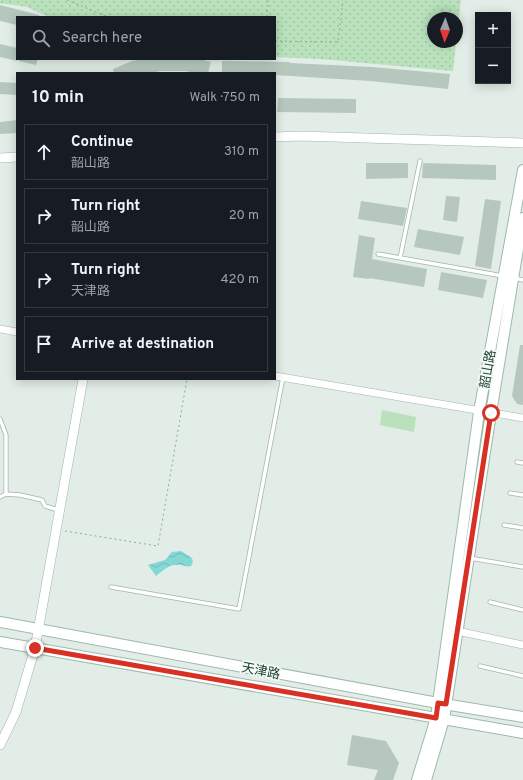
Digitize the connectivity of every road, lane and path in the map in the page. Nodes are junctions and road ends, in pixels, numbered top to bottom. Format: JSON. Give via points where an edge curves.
{"nodes":[{"id":1,"x":67,"y":0,"type":"edge"},
{"id":2,"x":268,"y":0,"type":"edge"},
{"id":3,"x":343,"y":0,"type":"edge"},
{"id":4,"x":106,"y":16,"type":"edge"},
{"id":5,"x":267,"y":16,"type":"edge"},
{"id":6,"x":276,"y":41,"type":"edge"},
{"id":7,"x":276,"y":137,"type":"edge"},
{"id":8,"x":523,"y":143,"type":"edge"},
{"id":9,"x":16,"y":157,"type":"edge"},
{"id":10,"x":0,"y":158,"type":"edge"},
{"id":11,"x":420,"y":161,"type":"dead end"},
{"id":12,"x":523,"y":170,"type":"edge"},
{"id":13,"x":523,"y":218,"type":"edge"},
{"id":14,"x":378,"y":254,"type":"dead end"},
{"id":15,"x":400,"y":258,"type":"junction"},
{"id":16,"x":513,"y":278,"type":"edge"},
{"id":17,"x":0,"y":329,"type":"edge"},
{"id":18,"x":16,"y":332,"type":"edge"},
{"id":19,"x":276,"y":376,"type":"edge"},
{"id":20,"x":283,"y":377,"type":"junction"},
{"id":21,"x":83,"y":380,"type":"edge"},
{"id":22,"x":187,"y":380,"type":"edge"},
{"id":23,"x":479,"y":412,"type":"junction"},
{"id":24,"x":491,"y":413,"type":"junction"},
{"id":25,"x":523,"y":418,"type":"edge"},
{"id":26,"x":0,"y":419,"type":"edge"},
{"id":27,"x":517,"y":462,"type":"dead end"},
{"id":28,"x":523,"y":463,"type":"edge"},
{"id":29,"x":510,"y":493,"type":"dead end"},
{"id":30,"x":6,"y":494,"type":"junction"},
{"id":31,"x":523,"y":495,"type":"edge"},
{"id":32,"x":0,"y":497,"type":"edge"},
{"id":33,"x":60,"y":511,"type":"junction"},
{"id":34,"x":504,"y":524,"type":"dead end"},
{"id":35,"x":523,"y":528,"type":"edge"},
{"id":36,"x":56,"y":529,"type":"junction"},
{"id":37,"x":468,"y":558,"type":"junction"},
{"id":38,"x":523,"y":567,"type":"edge"},
{"id":39,"x":111,"y":587,"type":"dead end"},
{"id":40,"x":490,"y":602,"type":"dead end"},
{"id":41,"x":523,"y":610,"type":"edge"},
{"id":42,"x":0,"y":622,"type":"edge"},
{"id":43,"x":39,"y":628,"type":"junction"},
{"id":44,"x":457,"y":631,"type":"junction"},
{"id":45,"x":0,"y":642,"type":"edge"},
{"id":46,"x":523,"y":645,"type":"edge"},
{"id":47,"x":35,"y":648,"type":"junction"},
{"id":48,"x":480,"y":666,"type":"dead end"},
{"id":49,"x":523,"y":676,"type":"edge"},
{"id":50,"x":442,"y":704,"type":"junction"},
{"id":51,"x":523,"y":717,"type":"edge"},
{"id":52,"x":440,"y":719,"type":"junction"},
{"id":53,"x":523,"y":733,"type":"edge"},
{"id":54,"x":0,"y":745,"type":"edge"},
{"id":55,"x":417,"y":780,"type":"edge"},
{"id":56,"x":426,"y":780,"type":"edge"}],
"edges":[{"from":1,"to":4,"type":"path"},
{"from":2,"to":5,"type":"path"},
{"from":3,"to":6,"type":"path","via":[[338,42]]},
{"from":7,"to":8,"type":"street"},
{"from":9,"to":10,"type":"street"},
{"from":11,"to":15,"type":"lane"},
{"from":12,"to":16,"type":"main road","name":"韶山路"},
{"from":13,"to":16,"type":"main road","name":"韶山路"},
{"from":14,"to":15,"type":"lane"},
{"from":15,"to":16,"type":"lane"},
{"from":16,"to":23,"type":"main road","name":"韶山路"},
{"from":16,"to":24,"type":"main road","name":"韶山路"},
{"from":17,"to":18,"type":"street"},
{"from":19,"to":20,"type":"street"},
{"from":20,"to":23,"type":"street"},
{"from":20,"to":39,"type":"lane","via":[[239,609]]},
{"from":21,"to":33,"type":"street"},
{"from":22,"to":36,"type":"path","via":[[158,546]]},
{"from":23,"to":24,"type":"street"},
{"from":23,"to":50,"type":"main road","name":"韶山路"},
{"from":24,"to":25,"type":"street"},
{"from":24,"to":37,"type":"main road","name":"韶山路"},
{"from":26,"to":30,"type":"lane","via":[[6,435]]},
{"from":27,"to":28,"type":"lane"},
{"from":29,"to":31,"type":"lane"},
{"from":30,"to":32,"type":"lane"},
{"from":30,"to":33,"type":"lane","via":[[42,500],[45,506]]},
{"from":33,"to":36,"type":"street"},
{"from":34,"to":35,"type":"lane"},
{"from":36,"to":43,"type":"street"},
{"from":37,"to":38,"type":"lane"},
{"from":37,"to":44,"type":"main road","name":"韶山路"},
{"from":40,"to":41,"type":"lane"},
{"from":42,"to":43,"type":"main road","name":"天津路"},
{"from":43,"to":47,"type":"street"},
{"from":43,"to":50,"type":"main road","name":"天津路"},
{"from":44,"to":46,"type":"street"},
{"from":44,"to":50,"type":"main road","name":"韶山路"},
{"from":45,"to":47,"type":"main road","name":"天津路"},
{"from":47,"to":52,"type":"main road","name":"天津路"},
{"from":47,"to":54,"type":"street","via":[[16,712]]},
{"from":48,"to":49,"type":"lane"},
{"from":50,"to":51,"type":"main road","name":"天津路"},
{"from":50,"to":52,"type":"main road","name":"韶山路"},
{"from":52,"to":53,"type":"main road","name":"天津路"},
{"from":52,"to":55,"type":"main road","name":"韶山路"},
{"from":52,"to":56,"type":"main road","name":"韶山路"}]}
